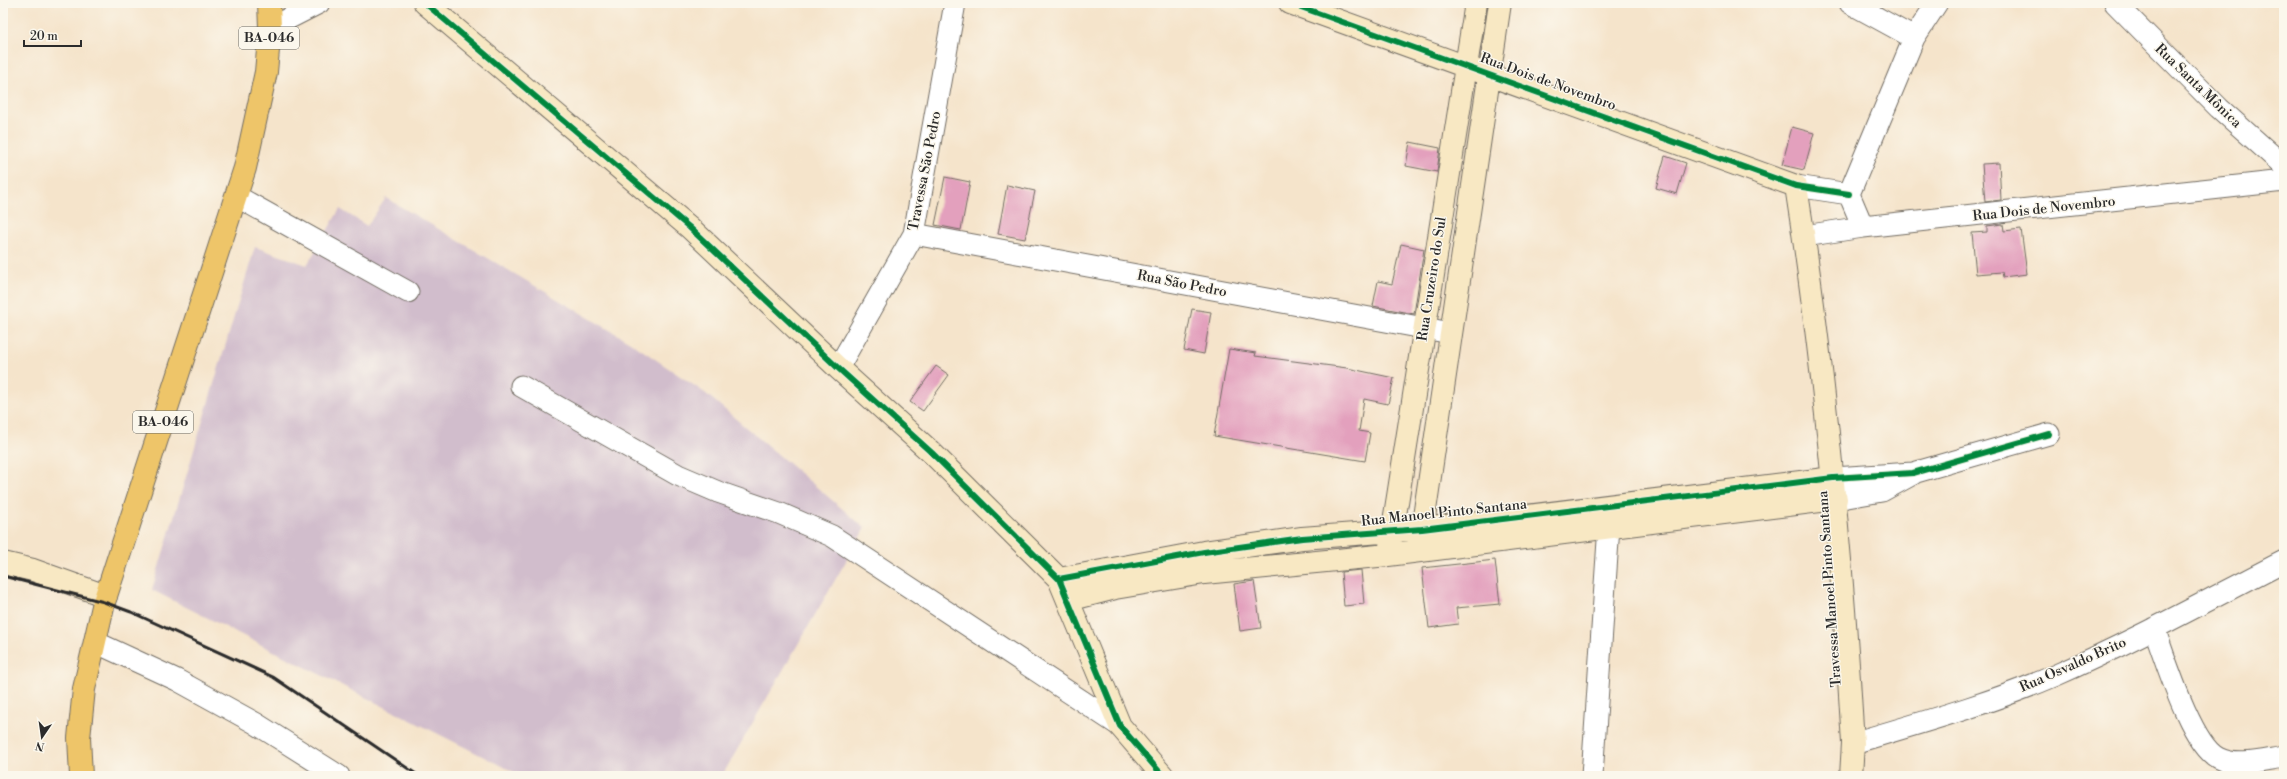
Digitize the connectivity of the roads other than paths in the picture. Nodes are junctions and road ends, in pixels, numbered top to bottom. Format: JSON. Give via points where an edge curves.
{"nodes":[{"id":1,"x":269,"y":3,"type":"edge"},
{"id":2,"x":319,"y":3,"type":"edge"},
{"id":3,"x":425,"y":3,"type":"edge"},
{"id":4,"x":955,"y":3,"type":"edge"},
{"id":5,"x":1290,"y":3,"type":"edge"},
{"id":6,"x":1476,"y":3,"type":"edge"},
{"id":7,"x":1500,"y":3,"type":"edge"},
{"id":8,"x":1850,"y":3,"type":"edge"},
{"id":9,"x":1937,"y":3,"type":"edge"},
{"id":10,"x":2115,"y":3,"type":"edge"},
{"id":11,"x":270,"y":28,"type":"junction"},
{"id":12,"x":1914,"y":38,"type":"junction"},
{"id":13,"x":1466,"y":65,"type":"junction"},
{"id":14,"x":1488,"y":74,"type":"junction"},
{"id":15,"x":2284,"y":166,"type":"edge"},
{"id":16,"x":2284,"y":181,"type":"edge"},
{"id":17,"x":1796,"y":186,"type":"junction"},
{"id":18,"x":1849,"y":194,"type":"junction"},
{"id":19,"x":236,"y":196,"type":"junction"},
{"id":20,"x":1863,"y":227,"type":"junction"},
{"id":21,"x":914,"y":234,"type":"junction"},
{"id":22,"x":1804,"y":236,"type":"junction"},
{"id":23,"x":408,"y":292,"type":"dead end"},
{"id":24,"x":1424,"y":329,"type":"junction"},
{"id":25,"x":1451,"y":333,"type":"junction"},
{"id":26,"x":838,"y":368,"type":"junction"},
{"id":27,"x":521,"y":386,"type":"dead end"},
{"id":28,"x":2049,"y":434,"type":"dead end"},
{"id":29,"x":1835,"y":488,"type":"junction"},
{"id":30,"x":1609,"y":517,"type":"junction"},
{"id":31,"x":1422,"y":530,"type":"junction"},
{"id":32,"x":1392,"y":532,"type":"junction"},
{"id":33,"x":1418,"y":551,"type":"junction"},
{"id":34,"x":1388,"y":556,"type":"junction"},
{"id":35,"x":2284,"y":561,"type":"edge"},
{"id":36,"x":3,"y":563,"type":"edge"},
{"id":37,"x":1059,"y":578,"type":"junction"},
{"id":38,"x":106,"y":596,"type":"junction"},
{"id":39,"x":1068,"y":600,"type":"junction"},
{"id":40,"x":2154,"y":628,"type":"junction"},
{"id":41,"x":95,"y":642,"type":"junction"},
{"id":42,"x":1120,"y":726,"type":"junction"},
{"id":43,"x":1853,"y":743,"type":"junction"},
{"id":44,"x":2284,"y":757,"type":"edge"},
{"id":45,"x":81,"y":776,"type":"edge"},
{"id":46,"x":339,"y":776,"type":"edge"},
{"id":47,"x":1163,"y":776,"type":"edge"},
{"id":48,"x":1592,"y":776,"type":"edge"},
{"id":49,"x":1851,"y":776,"type":"edge"}],
"edges":[{"from":1,"to":11,"type":"main road","number":"BA-046"},
{"from":2,"to":11,"type":"street"},
{"from":3,"to":26,"type":"street","via":[[689,227]]},
{"from":4,"to":21,"type":"street","name":"Travessa São Pedro"},
{"from":5,"to":13,"type":"street","name":"Rua Dois de Novembro"},
{"from":6,"to":13,"type":"street","name":"Rua Cruzeiro do Sul"},
{"from":7,"to":14,"type":"street","name":"Rua Cruzeiro do Sul"},
{"from":8,"to":12,"type":"street"},
{"from":9,"to":12,"type":"street"},
{"from":10,"to":15,"type":"street","name":"Rua Santa Mônica","via":[[2219,108]]},
{"from":11,"to":19,"type":"main road","number":"BA-046","via":[[266,72],[245,168]]},
{"from":12,"to":18,"type":"street"},
{"from":13,"to":14,"type":"street","name":"Rua Dois de Novembro"},
{"from":13,"to":24,"type":"street","name":"Rua Cruzeiro do Sul"},
{"from":14,"to":17,"type":"street","name":"Rua Dois de Novembro"},
{"from":14,"to":25,"type":"street","name":"Rua Cruzeiro do Sul"},
{"from":16,"to":20,"type":"street","name":"Rua Dois de Novembro"},
{"from":17,"to":18,"type":"street"},
{"from":17,"to":22,"type":"street","name":"Travessa Manoel Pinto Santana"},
{"from":18,"to":20,"type":"street"},
{"from":19,"to":23,"type":"street"},
{"from":19,"to":38,"type":"main road","number":"BA-046"},
{"from":20,"to":22,"type":"street","name":"Rua Dois de Novembro"},
{"from":21,"to":24,"type":"street","name":"Rua São Pedro"},
{"from":21,"to":26,"type":"street","name":"Travessa São Pedro"},
{"from":22,"to":29,"type":"street","name":"Travessa Manoel Pinto Santana"},
{"from":24,"to":25,"type":"street","name":"Rua São Pedro"},
{"from":24,"to":32,"type":"street","name":"Rua Cruzeiro do Sul"},
{"from":25,"to":31,"type":"street","name":"Rua Cruzeiro do Sul"},
{"from":26,"to":37,"type":"street","via":[[932,453]]},
{"from":27,"to":42,"type":"street","via":[[678,475],[832,536]]},
{"from":28,"to":29,"type":"street","via":[[1913,473]]},
{"from":29,"to":30,"type":"street","name":"Rua Manoel Pinto Santana"},
{"from":29,"to":43,"type":"street","name":"Travessa Manoel Pinto Santana"},
{"from":30,"to":31,"type":"street","name":"Rua Manoel Pinto Santana"},
{"from":30,"to":33,"type":"street","name":"Rua Manoel Pinto Santana"},
{"from":30,"to":48,"type":"street"},
{"from":31,"to":32,"type":"street","name":"Rua Manoel Pinto Santana"},
{"from":31,"to":33,"type":"street","name":"Rua Cruzeiro do Sul"},
{"from":32,"to":34,"type":"street","name":"Rua Cruzeiro do Sul"},
{"from":32,"to":37,"type":"street","name":"Rua Manoel Pinto Santana","via":[[1302,538],[1204,552]]},
{"from":33,"to":34,"type":"street","name":"Rua Manoel Pinto Santana"},
{"from":34,"to":39,"type":"street","name":"Rua Manoel Pinto Santana","via":[[1204,573],[1115,588]]},
{"from":35,"to":40,"type":"street","name":"Rua Osvaldo Brito"},
{"from":36,"to":38,"type":"street","via":[[33,570]]},
{"from":37,"to":39,"type":"street"},
{"from":38,"to":41,"type":"main road","number":"BA-046"},
{"from":39,"to":42,"type":"street"},
{"from":40,"to":43,"type":"street","name":"Rua Osvaldo Brito","via":[[2053,676],[1961,710]]},
{"from":40,"to":44,"type":"street","via":[[2196,734],[2210,753],[2219,759],[2247,762]]},
{"from":41,"to":45,"type":"main road","number":"BA-046","via":[[84,689],[79,738]]},
{"from":41,"to":46,"type":"street","via":[[255,723]]},
{"from":42,"to":47,"type":"street"},
{"from":43,"to":49,"type":"street","name":"Travessa Manoel Pinto Santana"}]}
